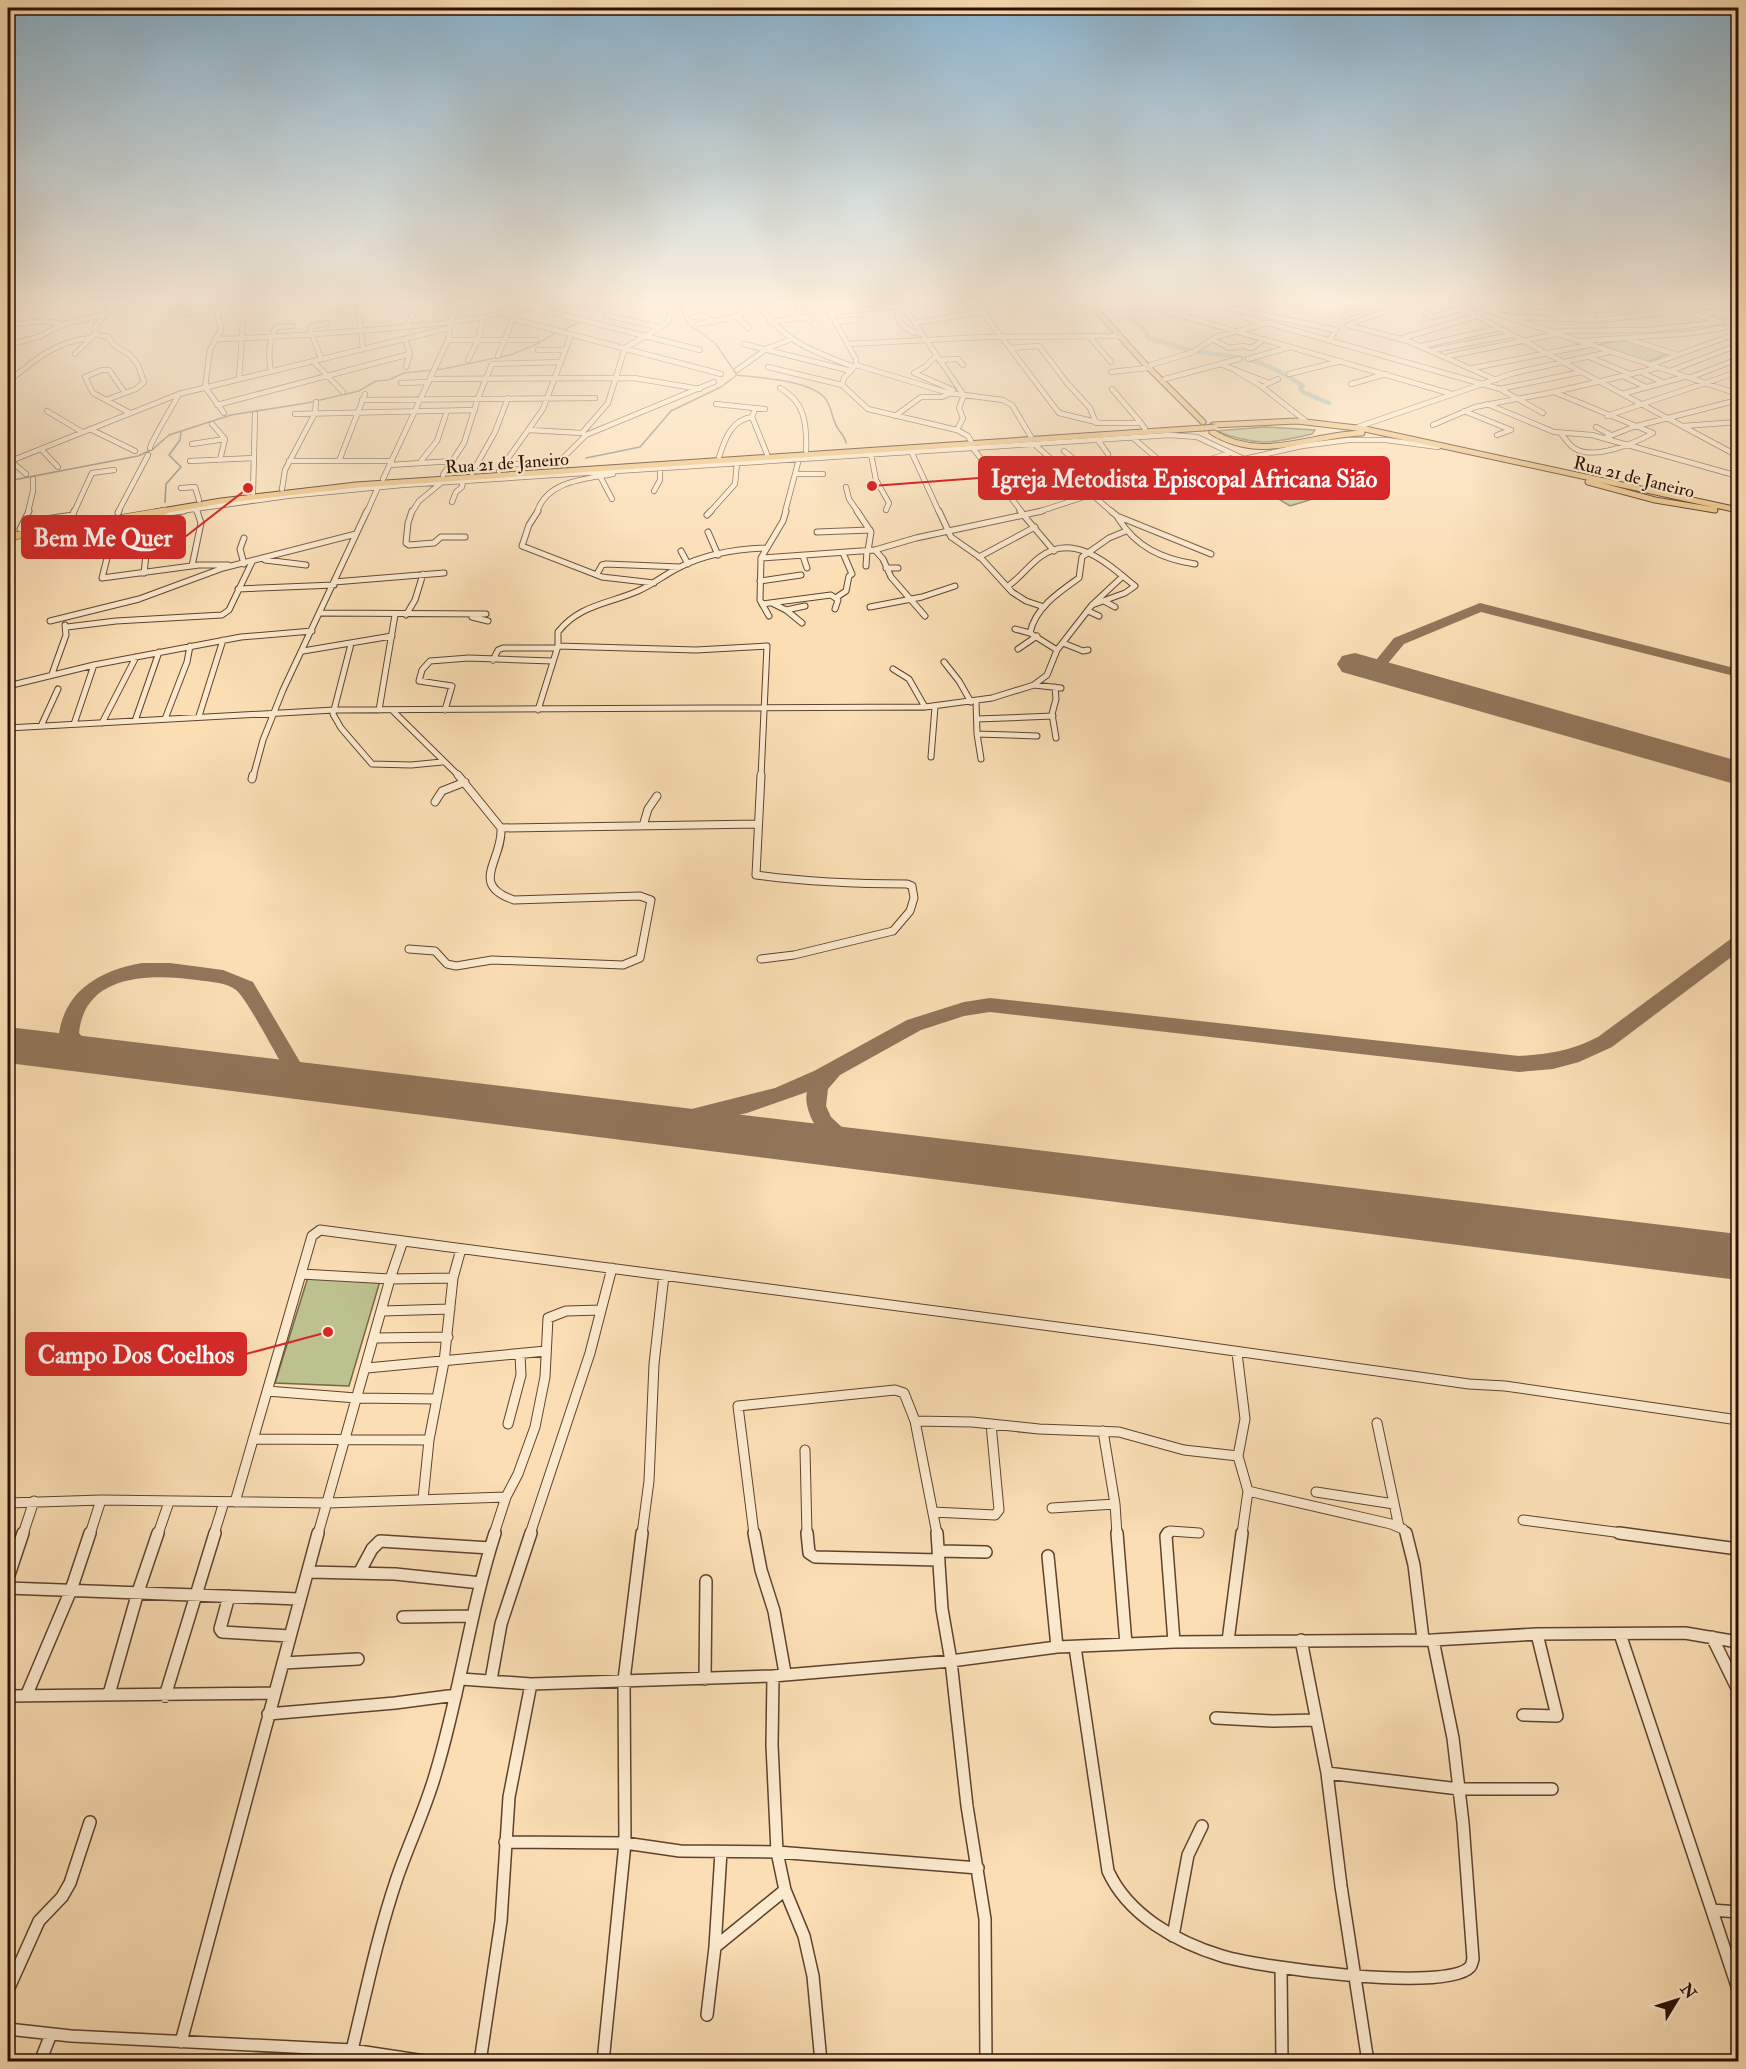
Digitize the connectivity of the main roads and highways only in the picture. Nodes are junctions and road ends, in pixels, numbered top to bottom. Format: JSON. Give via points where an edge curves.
{"nodes":[{"id":1,"x":1175,"y":399,"type":"edge"},
{"id":2,"x":1178,"y":399,"type":"edge"},
{"id":3,"x":1187,"y":399,"type":"edge"},
{"id":4,"x":1242,"y":424,"type":"junction"},
{"id":5,"x":1203,"y":425,"type":"junction"},
{"id":6,"x":1179,"y":427,"type":"junction"},
{"id":7,"x":1214,"y":429,"type":"junction"},
{"id":8,"x":1344,"y":433,"type":"junction"},
{"id":9,"x":1348,"y":440,"type":"road end"},
{"id":10,"x":1438,"y":447,"type":"junction"},
{"id":11,"x":1602,"y":483,"type":"junction"},
{"id":12,"x":1691,"y":499,"type":"junction"},
{"id":13,"x":1686,"y":506,"type":"junction"},
{"id":14,"x":1738,"y":512,"type":"edge"},
{"id":15,"x":8,"y":531,"type":"edge"},
{"id":16,"x":8,"y":539,"type":"edge"}],
"edges":[{"from":1,"to":6,"type":"main road","via":[[1190,417],[1190,423]]},
{"from":2,"to":5,"type":"main road"},
{"from":3,"to":4,"type":"main road","via":[[1208,418]]},
{"from":4,"to":7,"type":"main road","name":"Rua 21 de Janeiro"},
{"from":4,"to":7,"type":"main road","via":[[1306,426],[1321,432],[1263,446],[1236,442]]},
{"from":4,"to":10,"type":"main road","name":"Rua 21 de Janeiro","via":[[1332,426]]},
{"from":4,"to":11,"type":"main road","name":"Rua 21 de Janeiro","via":[[1307,422],[1358,427]]},
{"from":5,"to":6,"type":"main road","name":"Rua 21 de Janeiro"},
{"from":5,"to":7,"type":"main road","name":"Rua 21 de Janeiro","bridge":true},
{"from":5,"to":16,"type":"main road","name":"Rua 21 de Janeiro","via":[[425,480],[221,501]]},
{"from":6,"to":15,"type":"main road","name":"Rua 21 de Janeiro","via":[[1143,426],[971,444],[499,471],[443,479],[383,479],[199,500]]},
{"from":7,"to":8,"type":"main road","via":[[1233,443],[1262,447]]},
{"from":8,"to":9,"type":"main road","via":[[1351,437]]},
{"from":8,"to":10,"type":"main road"},
{"from":10,"to":11,"type":"main road","name":"Rua 21 de Janeiro"},
{"from":11,"to":11,"type":"main road","via":[[1634,494],[1642,493],[1636,489]]},
{"from":11,"to":12,"type":"main road","name":"Rua 21 de Janeiro"},
{"from":11,"to":13,"type":"main road","name":"Rua 21 de Janeiro"},
{"from":12,"to":13,"type":"main road","via":[[1662,497]]},
{"from":12,"to":14,"type":"main road","name":"Rua 21 de Janeiro"},
{"from":13,"to":14,"type":"main road","name":"Rua 21 de Janeiro"}]}
